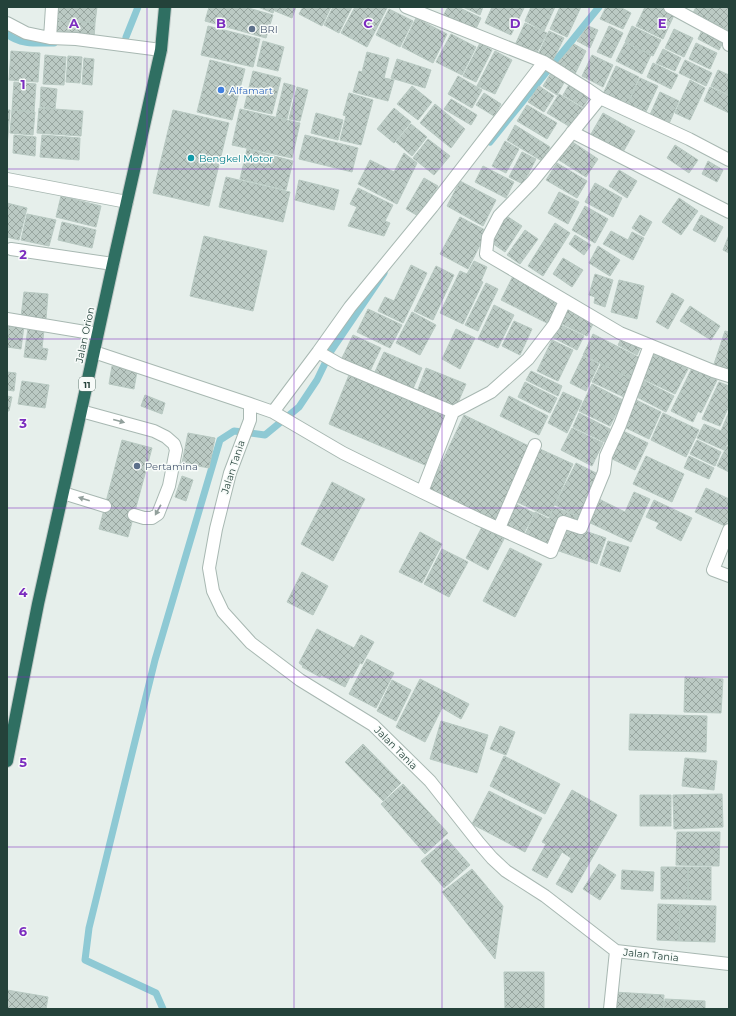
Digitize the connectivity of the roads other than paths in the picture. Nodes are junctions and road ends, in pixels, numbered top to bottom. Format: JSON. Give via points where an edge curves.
{"nodes":[{"id":1,"x":52,"y":7,"type":"edge"},
{"id":2,"x":164,"y":7,"type":"edge"},
{"id":3,"x":406,"y":7,"type":"edge"},
{"id":4,"x":670,"y":7,"type":"edge"},
{"id":5,"x":688,"y":11,"type":"edge"},
{"id":6,"x":7,"y":23,"type":"edge"},
{"id":7,"x":50,"y":38,"type":"junction"},
{"id":8,"x":729,"y":45,"type":"edge"},
{"id":9,"x":161,"y":50,"type":"junction"},
{"id":10,"x":544,"y":62,"type":"junction"},
{"id":11,"x":600,"y":98,"type":"junction"},
{"id":12,"x":572,"y":132,"type":"junction"},
{"id":13,"x":729,"y":160,"type":"edge"},
{"id":14,"x":7,"y":178,"type":"edge"},
{"id":15,"x":127,"y":202,"type":"junction"},
{"id":16,"x":729,"y":212,"type":"edge"},
{"id":17,"x":11,"y":249,"type":"dead end"},
{"id":18,"x":113,"y":264,"type":"junction"},
{"id":19,"x":565,"y":301,"type":"junction"},
{"id":20,"x":7,"y":319,"type":"edge"},
{"id":21,"x":97,"y":334,"type":"junction"},
{"id":22,"x":650,"y":345,"type":"junction"},
{"id":23,"x":94,"y":352,"type":"junction"},
{"id":24,"x":319,"y":353,"type":"junction"},
{"id":25,"x":729,"y":376,"type":"edge"},
{"id":26,"x":250,"y":404,"type":"junction"},
{"id":27,"x":81,"y":411,"type":"junction"},
{"id":28,"x":453,"y":412,"type":"junction"},
{"id":29,"x":281,"y":417,"type":"junction"},
{"id":30,"x":535,"y":445,"type":"dead end"},
{"id":31,"x":422,"y":492,"type":"junction"},
{"id":32,"x":63,"y":493,"type":"junction"},
{"id":33,"x":105,"y":506,"type":"dead end"},
{"id":34,"x":134,"y":515,"type":"dead end"},
{"id":35,"x":499,"y":528,"type":"junction"},
{"id":36,"x":729,"y":530,"type":"edge"},
{"id":37,"x":729,"y":576,"type":"edge"},
{"id":38,"x":7,"y":761,"type":"edge"},
{"id":39,"x":616,"y":951,"type":"junction"},
{"id":40,"x":729,"y":964,"type":"edge"},
{"id":41,"x":610,"y":1009,"type":"edge"}],
"edges":[{"from":1,"to":7,"type":"street"},
{"from":2,"to":9,"type":"highway","name":"Jalan Orion","number":"11"},
{"from":3,"to":10,"type":"street"},
{"from":4,"to":5,"type":"street"},
{"from":5,"to":8,"type":"street","via":[[729,39]]},
{"from":6,"to":7,"type":"street","via":[[26,33]]},
{"from":7,"to":9,"type":"street"},
{"from":9,"to":15,"type":"highway","name":"Jalan Orion","number":"11"},
{"from":10,"to":11,"type":"street"},
{"from":10,"to":24,"type":"street","via":[[432,207],[350,307]]},
{"from":11,"to":12,"type":"street"},
{"from":11,"to":13,"type":"street"},
{"from":12,"to":16,"type":"street"},
{"from":12,"to":19,"type":"street","via":[[532,182],[499,216],[488,237],[486,254]]},
{"from":14,"to":15,"type":"street"},
{"from":15,"to":18,"type":"highway","name":"Jalan Orion","number":"11"},
{"from":17,"to":18,"type":"street"},
{"from":18,"to":21,"type":"highway","name":"Jalan Orion","number":"11"},
{"from":19,"to":22,"type":"street","via":[[620,333]]},
{"from":19,"to":28,"type":"street","via":[[554,325],[528,359],[491,392]]},
{"from":20,"to":21,"type":"street"},
{"from":21,"to":23,"type":"highway","name":"Jalan Orion","number":"11"},
{"from":22,"to":25,"type":"street"},
{"from":22,"to":35,"type":"street","via":[[606,456],[604,472],[581,528],[563,522],[551,552]]},
{"from":23,"to":26,"type":"street"},
{"from":23,"to":27,"type":"highway","name":"Jalan Orion","number":"11"},
{"from":24,"to":28,"type":"street"},
{"from":24,"to":29,"type":"street"},
{"from":26,"to":29,"type":"street"},
{"from":26,"to":39,"type":"street","name":"Jalan Tania","via":[[250,420],[230,473],[209,568],[213,591],[223,612],[251,643],[300,680],[373,725],[430,781],[479,843],[506,871],[559,907]]},
{"from":27,"to":32,"type":"highway","name":"Jalan Orion","number":"11"},
{"from":27,"to":34,"type":"street","one_way":true,"via":[[154,431],[174,444],[176,450],[169,486],[158,514],[152,518]]},
{"from":28,"to":31,"type":"street"},
{"from":29,"to":31,"type":"street","via":[[343,453]]},
{"from":30,"to":35,"type":"street"},
{"from":31,"to":35,"type":"street"},
{"from":33,"to":32,"type":"street","one_way":true},
{"from":32,"to":38,"type":"highway","name":"Jalan Orion","number":"11"},
{"from":36,"to":37,"type":"street","via":[[713,570]]},
{"from":39,"to":40,"type":"street","name":"Jalan Tania"},
{"from":39,"to":41,"type":"street"}]}
